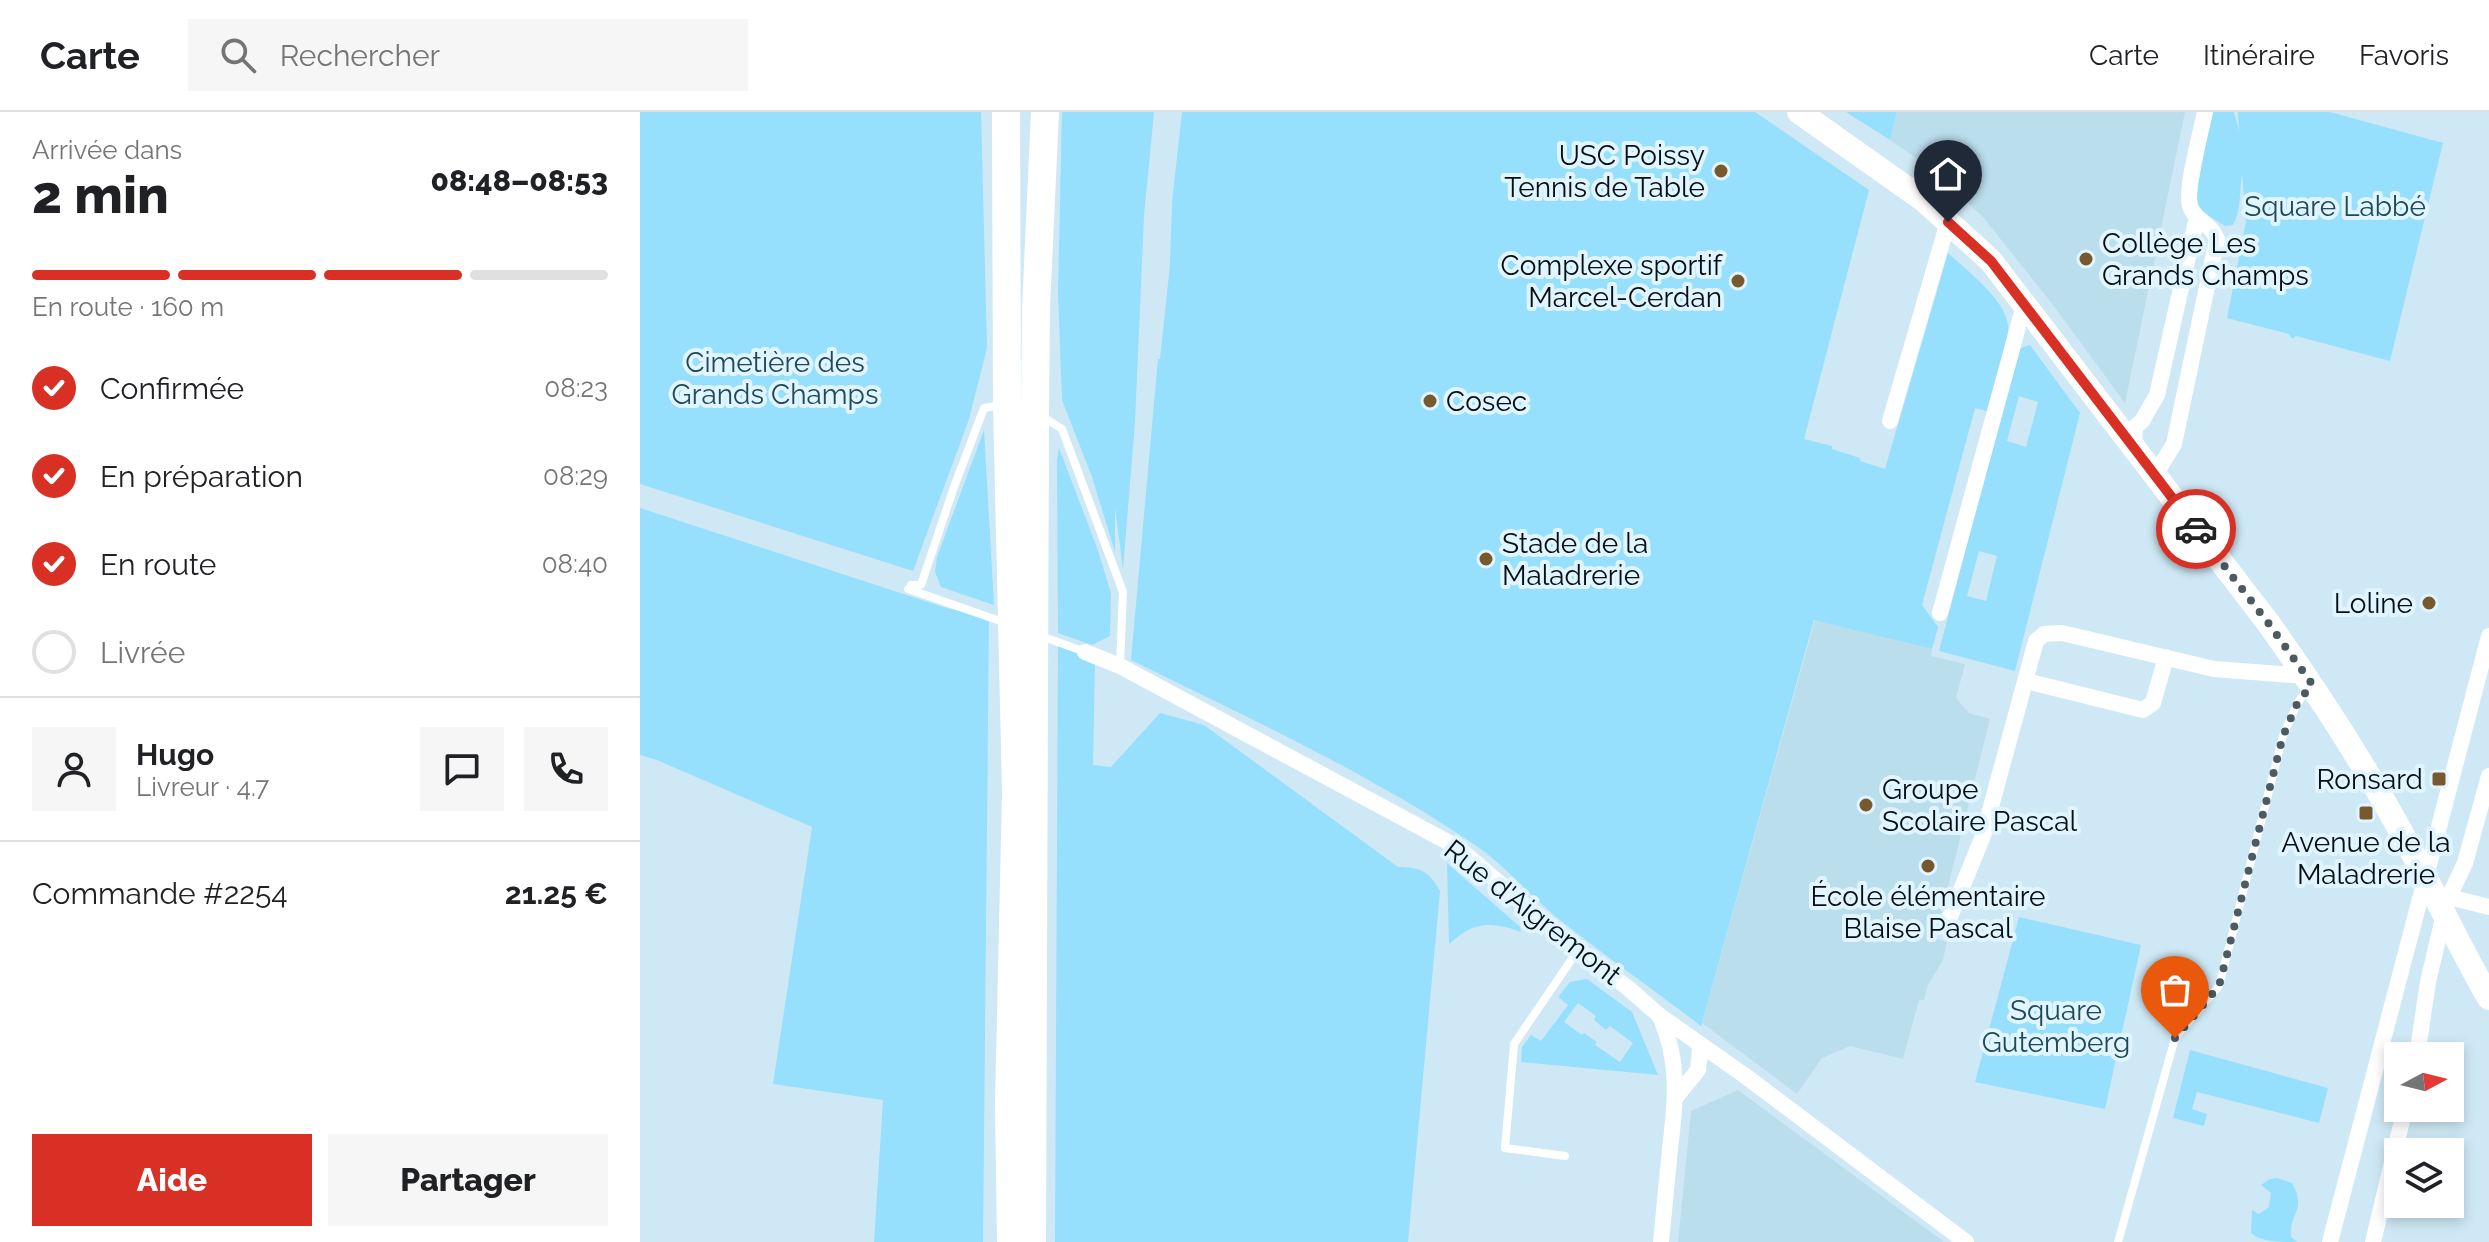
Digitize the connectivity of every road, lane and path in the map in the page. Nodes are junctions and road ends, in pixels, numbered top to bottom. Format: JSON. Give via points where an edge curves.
{"nodes":[{"id":1,"x":992,"y":112,"type":"edge"},
{"id":2,"x":1006,"y":112,"type":"edge"},
{"id":3,"x":1029,"y":112,"type":"edge"},
{"id":4,"x":1045,"y":112,"type":"edge"},
{"id":5,"x":1799,"y":112,"type":"edge"},
{"id":6,"x":2205,"y":112,"type":"edge"},
{"id":7,"x":2197,"y":217,"type":"junction"},
{"id":8,"x":1948,"y":222,"type":"junction"},
{"id":9,"x":2024,"y":305,"type":"junction"},
{"id":10,"x":1007,"y":308,"type":"junction"},
{"id":11,"x":1036,"y":308,"type":"junction"},
{"id":12,"x":1007,"y":404,"type":"junction"},
{"id":13,"x":1035,"y":412,"type":"junction"},
{"id":14,"x":1890,"y":421,"type":"dead end"},
{"id":15,"x":2134,"y":448,"type":"junction"},
{"id":16,"x":2155,"y":475,"type":"junction"},
{"id":17,"x":1940,"y":613,"type":"dead end"},
{"id":18,"x":2489,"y":636,"type":"edge"},
{"id":19,"x":1085,"y":652,"type":"joint"},
{"id":20,"x":2166,"y":657,"type":"junction"},
{"id":21,"x":1120,"y":666,"type":"junction"},
{"id":22,"x":2309,"y":680,"type":"junction"},
{"id":23,"x":2026,"y":681,"type":"junction"},
{"id":24,"x":2489,"y":776,"type":"edge"},
{"id":25,"x":2425,"y":878,"type":"junction"},
{"id":26,"x":2447,"y":905,"type":"junction"},
{"id":27,"x":2489,"y":907,"type":"edge"},
{"id":28,"x":1947,"y":924,"type":"dead end"},
{"id":29,"x":1578,"y":950,"type":"junction"},
{"id":30,"x":2489,"y":998,"type":"edge"},
{"id":31,"x":1660,"y":1016,"type":"junction"},
{"id":32,"x":2419,"y":1042,"type":"edge"},
{"id":33,"x":1702,"y":1048,"type":"junction"},
{"id":34,"x":1674,"y":1062,"type":"junction"},
{"id":35,"x":1734,"y":1068,"type":"junction"},
{"id":36,"x":1698,"y":1070,"type":"junction"},
{"id":37,"x":1676,"y":1097,"type":"junction"},
{"id":38,"x":2402,"y":1122,"type":"edge"},
{"id":39,"x":1565,"y":1156,"type":"dead end"},
{"id":40,"x":1011,"y":1242,"type":"edge"},
{"id":41,"x":1032,"y":1242,"type":"edge"},
{"id":42,"x":1661,"y":1242,"type":"edge"},
{"id":43,"x":1966,"y":1242,"type":"edge"},
{"id":44,"x":2118,"y":1242,"type":"edge"},
{"id":45,"x":2330,"y":1242,"type":"edge"},
{"id":46,"x":2373,"y":1242,"type":"edge"}],
"edges":[{"from":1,"to":10,"type":"highway"},
{"from":2,"to":10,"type":"highway"},
{"from":3,"to":11,"type":"highway"},
{"from":4,"to":11,"type":"highway"},
{"from":5,"to":8,"type":"main road"},
{"from":6,"to":7,"type":"street","via":[[2189,194]]},
{"from":7,"to":15,"type":"street","via":[[2157,395],[2135,427]]},
{"from":7,"to":16,"type":"street","via":[[2217,239],[2174,444]]},
{"from":8,"to":9,"type":"main road","via":[[1991,261]]},
{"from":8,"to":14,"type":"street"},
{"from":9,"to":15,"type":"main road"},
{"from":9,"to":17,"type":"street"},
{"from":10,"to":12,"type":"highway"},
{"from":11,"to":13,"type":"highway"},
{"from":12,"to":19,"type":"lane","name":"Rue d'Aigremont","via":[[984,408],[921,585],[910,587]]},
{"from":12,"to":40,"type":"highway","via":[[1016,793]]},
{"from":13,"to":21,"type":"lane","via":[[1062,429],[1123,592]]},
{"from":13,"to":41,"type":"highway"},
{"from":15,"to":16,"type":"main road"},
{"from":16,"to":22,"type":"main road"},
{"from":18,"to":25,"type":"street"},
{"from":19,"to":21,"type":"street","name":"Rue d'Aigremont"},
{"from":20,"to":22,"type":"street","via":[[2214,669]]},
{"from":20,"to":23,"type":"street","via":[[2062,633],[2044,634],[2036,641]]},
{"from":20,"to":23,"type":"street","via":[[2153,703],[2143,710]]},
{"from":21,"to":29,"type":"street","name":"Rue d'Aigremont","via":[[1457,847]]},
{"from":22,"to":25,"type":"main road"},
{"from":22,"to":44,"type":"lane","via":[[2283,736],[2219,986],[2175,1038]]},
{"from":23,"to":28,"type":"street","via":[[1983,836]]},
{"from":24,"to":26,"type":"street","via":[[2465,863]]},
{"from":25,"to":26,"type":"main road"},
{"from":25,"to":45,"type":"street"},
{"from":26,"to":27,"type":"street"},
{"from":26,"to":30,"type":"main road","via":[[2459,947]]},
{"from":26,"to":32,"type":"street"},
{"from":29,"to":31,"type":"street","name":"Rue d'Aigremont"},
{"from":29,"to":39,"type":"lane","via":[[1514,1044],[1505,1148]]},
{"from":31,"to":33,"type":"street","name":"Rue d'Aigremont"},
{"from":31,"to":34,"type":"street"},
{"from":33,"to":34,"type":"street"},
{"from":33,"to":35,"type":"street","name":"Rue d'Aigremont"},
{"from":33,"to":36,"type":"street"},
{"from":34,"to":37,"type":"street"},
{"from":35,"to":36,"type":"street"},
{"from":35,"to":43,"type":"street","name":"Rue d'Aigremont"},
{"from":36,"to":37,"type":"street"},
{"from":37,"to":42,"type":"street"},
{"from":38,"to":46,"type":"street"}]}
